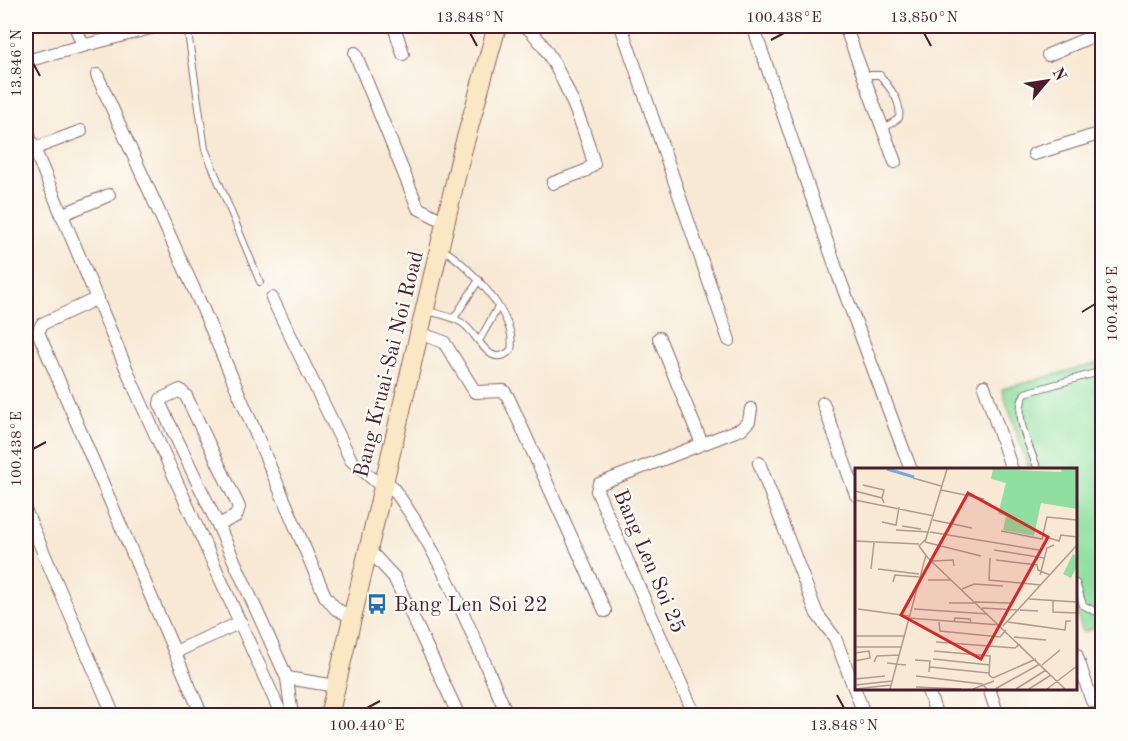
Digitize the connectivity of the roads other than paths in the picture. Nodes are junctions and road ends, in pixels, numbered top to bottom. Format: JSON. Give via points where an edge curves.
{"nodes":[{"id":1,"x":75,"y":26,"type":"edge"},
{"id":2,"x":158,"y":26,"type":"edge"},
{"id":3,"x":187,"y":26,"type":"edge"},
{"id":4,"x":394,"y":26,"type":"edge"},
{"id":5,"x":497,"y":26,"type":"edge"},
{"id":6,"x":525,"y":26,"type":"edge"},
{"id":7,"x":621,"y":26,"type":"edge"},
{"id":8,"x":753,"y":26,"type":"edge"},
{"id":9,"x":845,"y":26,"type":"edge"},
{"id":10,"x":1102,"y":32,"type":"edge"},
{"id":11,"x":83,"y":45,"type":"junction"},
{"id":12,"x":355,"y":52,"type":"dead end"},
{"id":13,"x":403,"y":54,"type":"dead end"},
{"id":14,"x":1048,"y":55,"type":"dead end"},
{"id":15,"x":26,"y":62,"type":"edge"},
{"id":16,"x":97,"y":75,"type":"dead end"},
{"id":17,"x":863,"y":75,"type":"junction"},
{"id":18,"x":26,"y":129,"type":"edge"},
{"id":19,"x":883,"y":130,"type":"junction"},
{"id":20,"x":81,"y":131,"type":"dead end"},
{"id":21,"x":1102,"y":133,"type":"edge"},
{"id":22,"x":33,"y":149,"type":"junction"},
{"id":23,"x":1034,"y":154,"type":"dead end"},
{"id":24,"x":895,"y":162,"type":"dead end"},
{"id":25,"x":553,"y":183,"type":"dead end"},
{"id":26,"x":110,"y":195,"type":"dead end"},
{"id":27,"x":61,"y":215,"type":"junction"},
{"id":28,"x":445,"y":222,"type":"junction"},
{"id":29,"x":439,"y":248,"type":"junction"},
{"id":30,"x":479,"y":280,"type":"junction"},
{"id":31,"x":260,"y":282,"type":"dead end"},
{"id":32,"x":98,"y":298,"type":"junction"},
{"id":33,"x":272,"y":298,"type":"dead end"},
{"id":34,"x":498,"y":307,"type":"junction"},
{"id":35,"x":424,"y":310,"type":"junction"},
{"id":36,"x":454,"y":318,"type":"junction"},
{"id":37,"x":419,"y":333,"type":"junction"},
{"id":38,"x":659,"y":338,"type":"dead end"},
{"id":39,"x":479,"y":340,"type":"junction"},
{"id":40,"x":729,"y":340,"type":"dead end"},
{"id":41,"x":1102,"y":371,"type":"edge"},
{"id":42,"x":984,"y":386,"type":"dead end"},
{"id":43,"x":823,"y":403,"type":"dead end"},
{"id":44,"x":751,"y":409,"type":"dead end"},
{"id":45,"x":702,"y":444,"type":"junction"},
{"id":46,"x":759,"y":463,"type":"dead end"},
{"id":47,"x":910,"y":468,"type":"edge"},
{"id":48,"x":1011,"y":468,"type":"edge"},
{"id":49,"x":1037,"y":468,"type":"edge"},
{"id":50,"x":382,"y":481,"type":"junction"},
{"id":51,"x":855,"y":492,"type":"edge"},
{"id":52,"x":26,"y":512,"type":"edge"},
{"id":53,"x":218,"y":525,"type":"junction"},
{"id":54,"x":367,"y":548,"type":"junction"},
{"id":55,"x":1077,"y":586,"type":"edge"},
{"id":56,"x":605,"y":611,"type":"dead end"},
{"id":57,"x":1102,"y":611,"type":"edge"},
{"id":58,"x":352,"y":617,"type":"junction"},
{"id":59,"x":241,"y":622,"type":"junction"},
{"id":60,"x":175,"y":652,"type":"junction"},
{"id":61,"x":1077,"y":657,"type":"edge"},
{"id":62,"x":287,"y":678,"type":"junction"},
{"id":63,"x":336,"y":686,"type":"junction"},
{"id":64,"x":928,"y":690,"type":"edge"},
{"id":65,"x":989,"y":690,"type":"edge"},
{"id":66,"x":1102,"y":700,"type":"edge"},
{"id":67,"x":114,"y":716,"type":"edge"},
{"id":68,"x":202,"y":716,"type":"edge"},
{"id":69,"x":282,"y":716,"type":"edge"},
{"id":70,"x":292,"y":716,"type":"edge"},
{"id":71,"x":329,"y":716,"type":"edge"},
{"id":72,"x":459,"y":716,"type":"edge"},
{"id":73,"x":508,"y":716,"type":"edge"},
{"id":74,"x":695,"y":716,"type":"edge"},
{"id":75,"x":865,"y":716,"type":"edge"},
{"id":76,"x":937,"y":716,"type":"edge"},
{"id":77,"x":998,"y":716,"type":"edge"}],
"edges":[{"from":1,"to":11,"type":"street"},
{"from":2,"to":11,"type":"street"},
{"from":3,"to":31,"type":"lane","via":[[205,149]]},
{"from":4,"to":13,"type":"street"},
{"from":5,"to":28,"type":"main road","name":"Bang Kruai-Sai Noi Road"},
{"from":6,"to":25,"type":"street","via":[[536,34],[556,68],[594,164]]},
{"from":7,"to":40,"type":"street"},
{"from":8,"to":47,"type":"street","via":[[839,277]]},
{"from":9,"to":17,"type":"street"},
{"from":10,"to":14,"type":"street"},
{"from":11,"to":15,"type":"street"},
{"from":12,"to":28,"type":"street","via":[[418,208]]},
{"from":16,"to":58,"type":"street","via":[[197,296],[325,596],[336,609]]},
{"from":17,"to":19,"type":"street"},
{"from":17,"to":19,"type":"lane","via":[[880,75],[894,94],[899,118]]},
{"from":18,"to":22,"type":"street"},
{"from":19,"to":24,"type":"street"},
{"from":20,"to":22,"type":"street"},
{"from":21,"to":23,"type":"street"},
{"from":22,"to":27,"type":"street"},
{"from":26,"to":27,"type":"street"},
{"from":27,"to":32,"type":"street"},
{"from":28,"to":29,"type":"main road","name":"Bang Kruai-Sai Noi Road"},
{"from":29,"to":30,"type":"lane","via":[[455,256]]},
{"from":29,"to":35,"type":"main road","name":"Bang Kruai-Sai Noi Road"},
{"from":30,"to":34,"type":"lane"},
{"from":30,"to":36,"type":"lane"},
{"from":32,"to":59,"type":"street","via":[[134,387]]},
{"from":32,"to":60,"type":"street","via":[[42,324],[38,332]]},
{"from":33,"to":50,"type":"street","via":[[351,460]]},
{"from":34,"to":39,"type":"lane"},
{"from":34,"to":39,"type":"lane","via":[[511,332],[511,350],[496,358]]},
{"from":35,"to":36,"type":"lane"},
{"from":35,"to":37,"type":"main road","name":"Bang Kruai-Sai Noi Road"},
{"from":36,"to":39,"type":"lane"},
{"from":37,"to":50,"type":"main road","name":"Bang Kruai-Sai Noi Road"},
{"from":37,"to":56,"type":"street","via":[[444,342],[475,392],[498,390],[508,397]]},
{"from":38,"to":45,"type":"street"},
{"from":41,"to":49,"type":"lane","via":[[1025,393],[1019,414]]},
{"from":42,"to":48,"type":"street"},
{"from":43,"to":51,"type":"street"},
{"from":44,"to":45,"type":"street","name":"Bang Len Soi 25","via":[[749,421],[741,429]]},
{"from":45,"to":74,"type":"street","name":"Bang Len Soi 25","via":[[600,484],[597,491]]},
{"from":46,"to":75,"type":"street","via":[[817,614],[835,638]]},
{"from":50,"to":54,"type":"main road","name":"Bang Kruai-Sai Noi Road"},
{"from":50,"to":73,"type":"street","via":[[402,499],[430,547]]},
{"from":52,"to":67,"type":"street"},
{"from":53,"to":53,"type":"street","via":[[237,516],[239,507],[180,390],[161,399],[160,404]]},
{"from":53,"to":62,"type":"street"},
{"from":54,"to":58,"type":"main road","name":"Bang Kruai-Sai Noi Road"},
{"from":54,"to":72,"type":"street","via":[[394,577]]},
{"from":55,"to":57,"type":"lane","via":[[1083,605]]},
{"from":58,"to":63,"type":"main road","name":"Bang Kruai-Sai Noi Road"},
{"from":59,"to":60,"type":"street"},
{"from":59,"to":69,"type":"street"},
{"from":60,"to":68,"type":"street"},
{"from":61,"to":66,"type":"street","via":[[1092,701]]},
{"from":62,"to":63,"type":"street"},
{"from":62,"to":70,"type":"street"},
{"from":63,"to":71,"type":"main road","name":"Bang Kruai-Sai Noi Road"},
{"from":64,"to":76,"type":"street"},
{"from":65,"to":77,"type":"street"}]}
